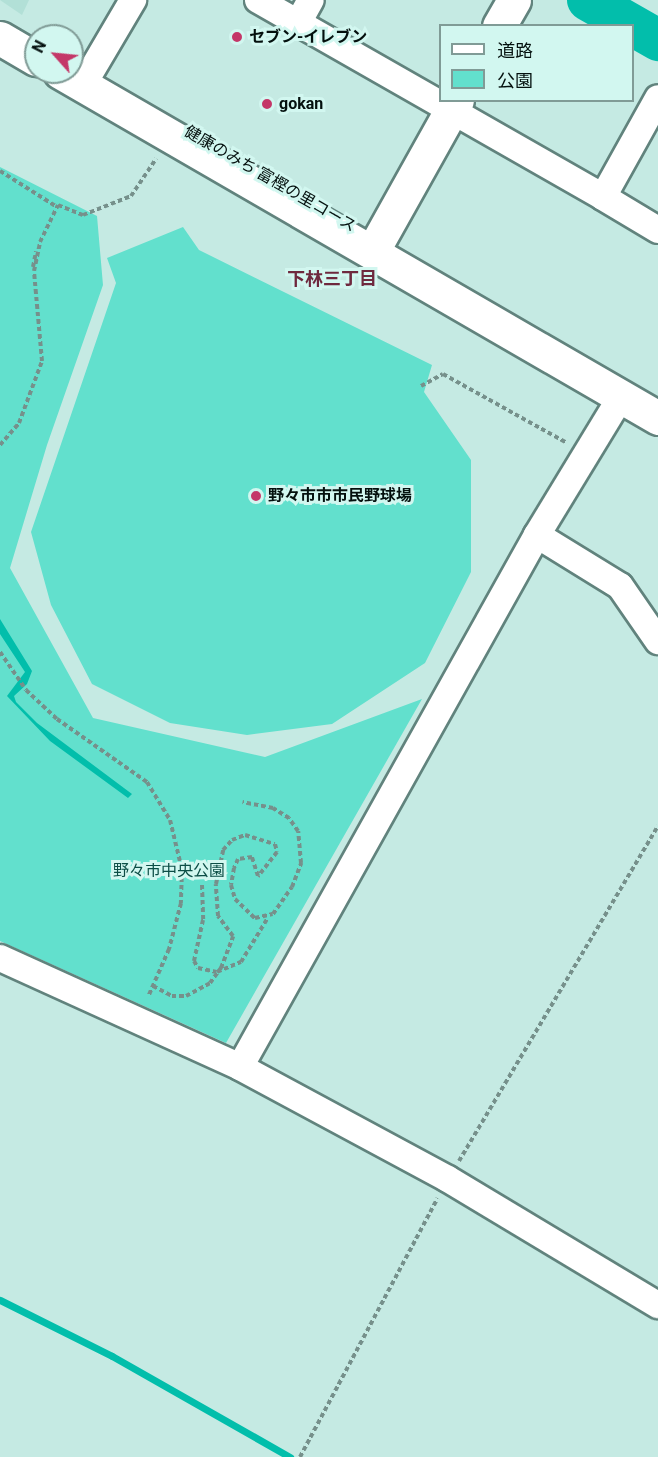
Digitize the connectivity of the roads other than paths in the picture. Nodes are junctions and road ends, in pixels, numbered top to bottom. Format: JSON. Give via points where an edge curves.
{"nodes":[{"id":1,"x":133,"y":0,"type":"edge"},
{"id":2,"x":258,"y":0,"type":"edge"},
{"id":3,"x":311,"y":0,"type":"edge"},
{"id":4,"x":514,"y":0,"type":"edge"},
{"id":5,"x":298,"y":23,"type":"junction"},
{"id":6,"x":500,"y":24,"type":"edge"},
{"id":7,"x":0,"y":38,"type":"edge"},
{"id":8,"x":24,"y":52,"type":"edge"},
{"id":9,"x":84,"y":62,"type":"edge"},
{"id":10,"x":80,"y":84,"type":"edge"},
{"id":11,"x":439,"y":96,"type":"edge"},
{"id":12,"x":658,"y":98,"type":"edge"},
{"id":13,"x":454,"y":104,"type":"edge"},
{"id":14,"x":603,"y":197,"type":"junction"},
{"id":15,"x":658,"y":230,"type":"edge"},
{"id":16,"x":372,"y":252,"type":"junction"},
{"id":17,"x":621,"y":396,"type":"junction"},
{"id":18,"x":657,"y":414,"type":"edge"},
{"id":19,"x":537,"y":535,"type":"junction"},
{"id":20,"x":658,"y":641,"type":"edge"},
{"id":21,"x":0,"y":958,"type":"edge"},
{"id":22,"x":240,"y":1066,"type":"junction"},
{"id":23,"x":658,"y":1305,"type":"edge"}],
"edges":[{"from":1,"to":9,"type":"street"},
{"from":2,"to":5,"type":"street"},
{"from":3,"to":5,"type":"street"},
{"from":4,"to":6,"type":"street"},
{"from":5,"to":11,"type":"street"},
{"from":7,"to":8,"type":"street"},
{"from":10,"to":16,"type":"street"},
{"from":12,"to":14,"type":"street"},
{"from":13,"to":14,"type":"street"},
{"from":13,"to":16,"type":"street"},
{"from":14,"to":15,"type":"street"},
{"from":16,"to":17,"type":"street"},
{"from":17,"to":18,"type":"street"},
{"from":17,"to":19,"type":"street"},
{"from":19,"to":20,"type":"street","via":[[620,586]]},
{"from":19,"to":22,"type":"street"},
{"from":21,"to":22,"type":"street"},
{"from":22,"to":23,"type":"street","via":[[448,1179]]}]}
